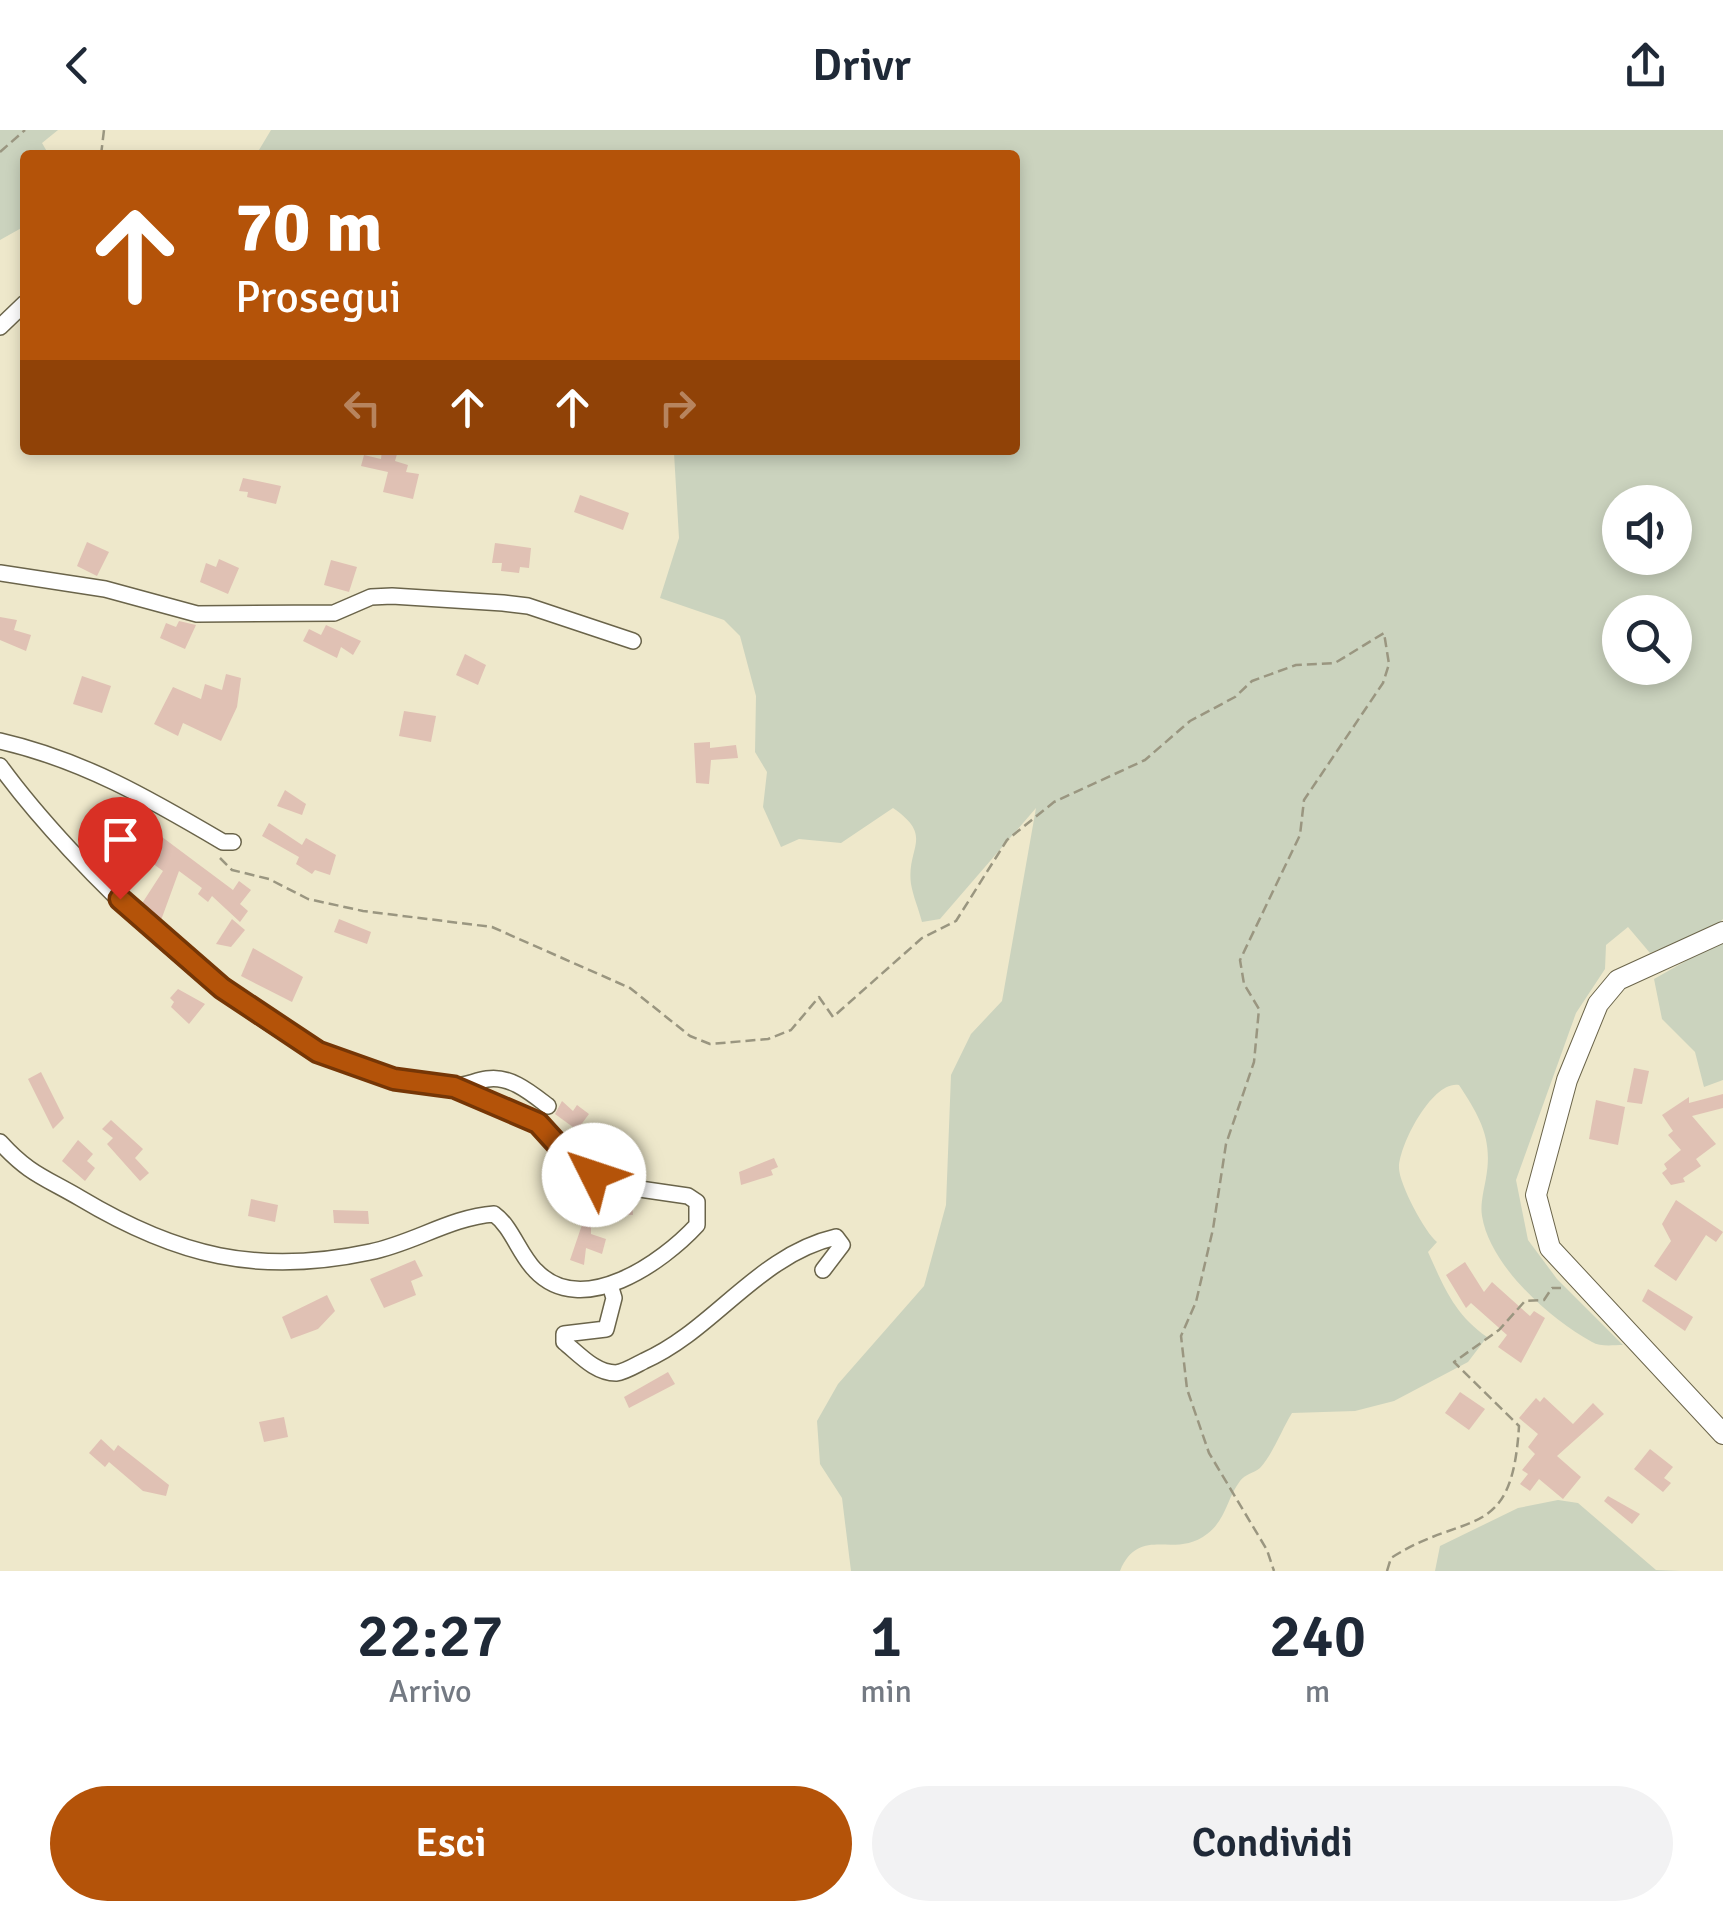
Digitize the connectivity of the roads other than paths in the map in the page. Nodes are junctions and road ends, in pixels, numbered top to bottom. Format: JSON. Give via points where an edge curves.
{"nodes":[{"id":1,"x":20,"y":307,"type":"edge"},
{"id":2,"x":0,"y":327,"type":"edge"},
{"id":3,"x":0,"y":573,"type":"edge"},
{"id":4,"x":633,"y":641,"type":"dead end"},
{"id":5,"x":0,"y":742,"type":"edge"},
{"id":6,"x":0,"y":766,"type":"edge"},
{"id":7,"x":234,"y":842,"type":"dead end"},
{"id":8,"x":1723,"y":932,"type":"edge"},
{"id":9,"x":454,"y":1087,"type":"junction"},
{"id":10,"x":548,"y":1106,"type":"dead end"},
{"id":11,"x":0,"y":1142,"type":"edge"},
{"id":12,"x":823,"y":1270,"type":"dead end"},
{"id":13,"x":610,"y":1285,"type":"junction"},
{"id":14,"x":1723,"y":1434,"type":"edge"}],
"edges":[{"from":1,"to":2,"type":"street"},
{"from":3,"to":4,"type":"street","via":[[105,589],[197,614],[334,613],[392,596],[528,606]]},
{"from":5,"to":7,"type":"street","via":[[46,752],[122,783]]},
{"from":6,"to":9,"type":"street","via":[[60,844],[222,988],[318,1052],[394,1079]]},
{"from":8,"to":14,"type":"street","via":[[1618,980],[1598,1004],[1567,1080],[1536,1195],[1550,1248]]},
{"from":9,"to":10,"type":"street","via":[[509,1080]]},
{"from":9,"to":13,"type":"street","via":[[538,1123],[577,1166],[626,1187],[697,1202],[698,1225],[679,1246]]},
{"from":11,"to":13,"type":"street","via":[[26,1170],[178,1248],[239,1260],[316,1262],[375,1252],[494,1214],[536,1272],[555,1284]]},
{"from":12,"to":13,"type":"street","via":[[842,1245],[836,1237],[803,1248],[745,1286],[682,1344],[618,1373],[599,1370],[564,1342],[564,1334],[606,1329],[614,1298]]}]}
